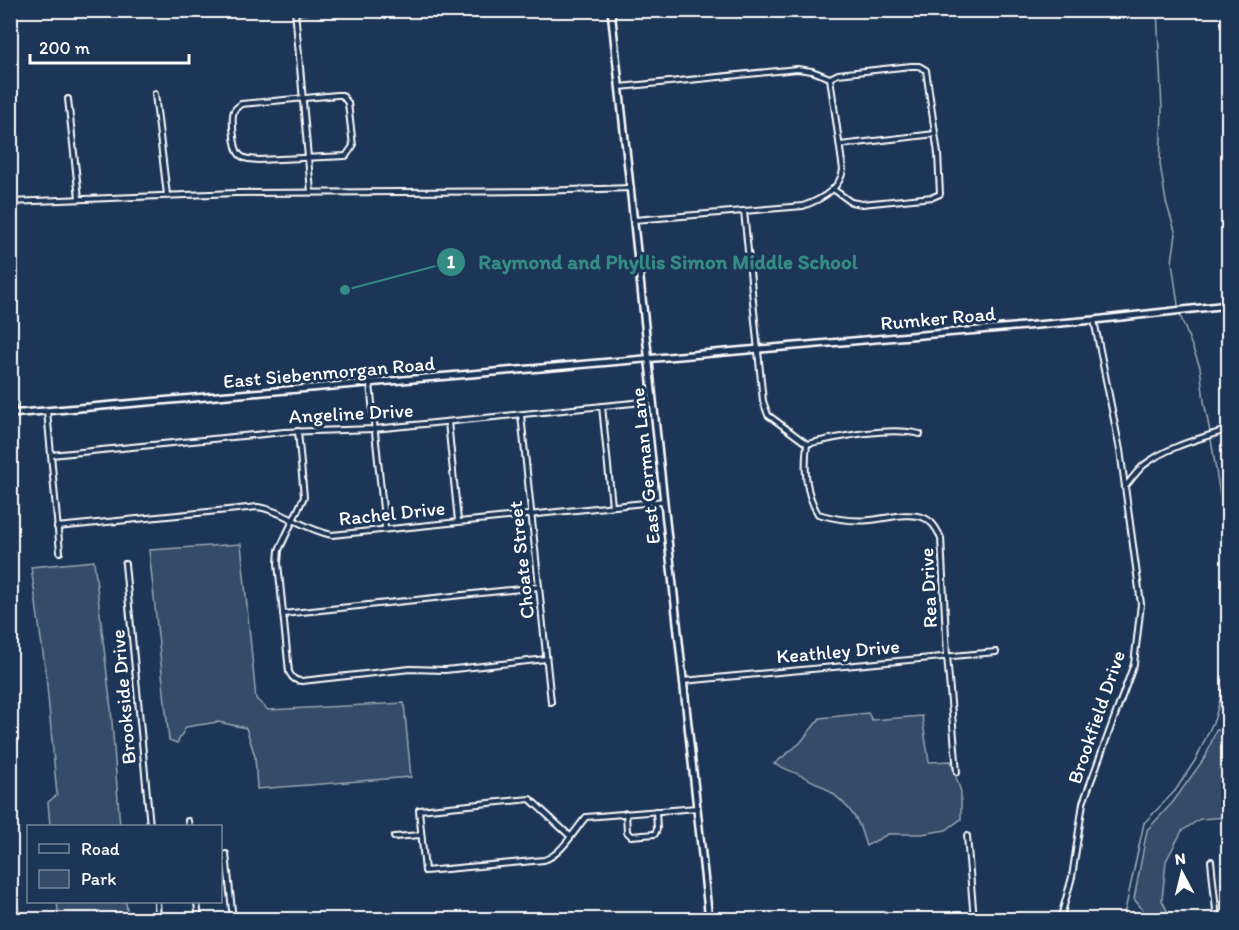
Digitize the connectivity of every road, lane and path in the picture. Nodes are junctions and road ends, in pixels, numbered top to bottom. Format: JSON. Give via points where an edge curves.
{"nodes":[{"id":1,"x":311,"y":10,"type":"edge"},
{"id":2,"x":610,"y":10,"type":"edge"},
{"id":3,"x":295,"y":11,"type":"edge"},
{"id":4,"x":831,"y":78,"type":"junction"},
{"id":5,"x":620,"y":87,"type":"junction"},
{"id":6,"x":155,"y":94,"type":"dead end"},
{"id":7,"x":304,"y":97,"type":"junction"},
{"id":8,"x":68,"y":99,"type":"dead end"},
{"id":9,"x":936,"y":134,"type":"junction"},
{"id":10,"x":840,"y":145,"type":"junction"},
{"id":11,"x":309,"y":158,"type":"junction"},
{"id":12,"x":631,"y":188,"type":"junction"},
{"id":13,"x":833,"y":189,"type":"junction"},
{"id":14,"x":311,"y":192,"type":"junction"},
{"id":15,"x":167,"y":195,"type":"junction"},
{"id":16,"x":79,"y":198,"type":"junction"},
{"id":17,"x":10,"y":202,"type":"edge"},
{"id":18,"x":744,"y":212,"type":"junction"},
{"id":19,"x":634,"y":220,"type":"junction"},
{"id":20,"x":1228,"y":304,"type":"edge"},
{"id":21,"x":1094,"y":320,"type":"junction"},
{"id":22,"x":757,"y":349,"type":"junction"},
{"id":23,"x":650,"y":360,"type":"junction"},
{"id":24,"x":370,"y":384,"type":"junction"},
{"id":25,"x":10,"y":389,"type":"edge"},
{"id":26,"x":654,"y":400,"type":"junction"},
{"id":27,"x":602,"y":406,"type":"junction"},
{"id":28,"x":47,"y":411,"type":"junction"},
{"id":29,"x":12,"y":414,"type":"edge"},
{"id":30,"x":521,"y":415,"type":"junction"},
{"id":31,"x":448,"y":422,"type":"junction"},
{"id":32,"x":1228,"y":427,"type":"edge"},
{"id":33,"x":375,"y":429,"type":"junction"},
{"id":34,"x":298,"y":431,"type":"junction"},
{"id":35,"x":920,"y":434,"type":"dead end"},
{"id":36,"x":807,"y":444,"type":"junction"},
{"id":37,"x":51,"y":455,"type":"junction"},
{"id":38,"x":1125,"y":487,"type":"junction"},
{"id":39,"x":664,"y":501,"type":"junction"},
{"id":40,"x":612,"y":506,"type":"junction"},
{"id":41,"x":531,"y":514,"type":"junction"},
{"id":42,"x":293,"y":520,"type":"junction"},
{"id":43,"x":458,"y":521,"type":"junction"},
{"id":44,"x":57,"y":527,"type":"junction"},
{"id":45,"x":385,"y":528,"type":"junction"},
{"id":46,"x":60,"y":552,"type":"dead end"},
{"id":47,"x":125,"y":564,"type":"dead end"},
{"id":48,"x":539,"y":587,"type":"junction"},
{"id":49,"x":283,"y":614,"type":"junction"},
{"id":50,"x":996,"y":652,"type":"dead end"},
{"id":51,"x":946,"y":656,"type":"junction"},
{"id":52,"x":546,"y":659,"type":"junction"},
{"id":53,"x":683,"y":681,"type":"junction"},
{"id":54,"x":551,"y":702,"type":"dead end"},
{"id":55,"x":957,"y":772,"type":"dead end"},
{"id":56,"x":697,"y":808,"type":"junction"},
{"id":57,"x":656,"y":811,"type":"junction"},
{"id":58,"x":626,"y":813,"type":"junction"},
{"id":59,"x":150,"y":825,"type":"edge"},
{"id":60,"x":421,"y":835,"type":"junction"},
{"id":61,"x":570,"y":836,"type":"junction"},
{"id":62,"x":967,"y":836,"type":"dead end"},
{"id":63,"x":394,"y":837,"type":"dead end"},
{"id":64,"x":226,"y":854,"type":"dead end"},
{"id":65,"x":1210,"y":861,"type":"dead end"},
{"id":66,"x":10,"y":871,"type":"edge"},
{"id":67,"x":157,"y":903,"type":"edge"},
{"id":68,"x":197,"y":903,"type":"edge"},
{"id":69,"x":16,"y":920,"type":"edge"},
{"id":70,"x":158,"y":920,"type":"edge"},
{"id":71,"x":200,"y":920,"type":"edge"},
{"id":72,"x":233,"y":920,"type":"edge"},
{"id":73,"x":709,"y":920,"type":"edge"},
{"id":74,"x":974,"y":920,"type":"edge"},
{"id":75,"x":1060,"y":920,"type":"edge"},
{"id":76,"x":1217,"y":920,"type":"edge"}],
"edges":[{"from":1,"to":3,"type":"street"},
{"from":2,"to":5,"type":"street","name":"East German Lane"},
{"from":3,"to":7,"type":"street"},
{"from":4,"to":5,"type":"street","via":[[796,69]]},
{"from":4,"to":9,"type":"street","via":[[838,74],[919,66],[928,75]]},
{"from":4,"to":10,"type":"street"},
{"from":5,"to":12,"type":"street","name":"East German Lane"},
{"from":6,"to":15,"type":"street"},
{"from":7,"to":11,"type":"street"},
{"from":7,"to":11,"type":"street","via":[[337,95],[346,99],[353,140],[346,156]]},
{"from":7,"to":11,"type":"street","via":[[241,104],[233,120],[237,151],[245,159]]},
{"from":8,"to":16,"type":"street"},
{"from":9,"to":10,"type":"street"},
{"from":9,"to":13,"type":"street","via":[[940,194],[862,204],[851,202]]},
{"from":10,"to":13,"type":"street","via":[[842,177]]},
{"from":11,"to":14,"type":"street"},
{"from":12,"to":14,"type":"street"},
{"from":12,"to":19,"type":"street","name":"East German Lane"},
{"from":13,"to":18,"type":"street","via":[[818,201],[803,206]]},
{"from":14,"to":15,"type":"street"},
{"from":15,"to":16,"type":"street"},
{"from":16,"to":17,"type":"street"},
{"from":18,"to":19,"type":"street"},
{"from":18,"to":22,"type":"street"},
{"from":19,"to":23,"type":"street","name":"East German Lane"},
{"from":20,"to":21,"type":"street","name":"Rumker Road"},
{"from":21,"to":22,"type":"street","name":"Rumker Road"},
{"from":21,"to":38,"type":"street","name":"Brookfield Drive"},
{"from":22,"to":23,"type":"street","name":"Rumker Road"},
{"from":22,"to":36,"type":"street","via":[[768,415]]},
{"from":23,"to":24,"type":"street","name":"East Siebenmorgan Road"},
{"from":23,"to":26,"type":"street","name":"East German Lane"},
{"from":24,"to":28,"type":"street","name":"East Siebenmorgan Road"},
{"from":24,"to":33,"type":"street"},
{"from":25,"to":29,"type":"street"},
{"from":26,"to":27,"type":"street","name":"Angeline Drive"},
{"from":26,"to":39,"type":"street","name":"East German Lane"},
{"from":27,"to":30,"type":"street","name":"Angeline Drive"},
{"from":27,"to":40,"type":"street"},
{"from":28,"to":29,"type":"street","name":"East Siebenmorgan Road"},
{"from":28,"to":37,"type":"street"},
{"from":30,"to":31,"type":"street","name":"Angeline Drive"},
{"from":30,"to":41,"type":"street","name":"Choate Street"},
{"from":31,"to":33,"type":"street","name":"Angeline Drive"},
{"from":31,"to":43,"type":"street"},
{"from":32,"to":38,"type":"street","via":[[1158,456]]},
{"from":33,"to":34,"type":"street","name":"Angeline Drive"},
{"from":33,"to":45,"type":"street"},
{"from":34,"to":37,"type":"street","name":"Angeline Drive"},
{"from":34,"to":42,"type":"street","via":[[304,497]]},
{"from":35,"to":36,"type":"street","via":[[904,430]]},
{"from":36,"to":51,"type":"street","name":"Rea Drive","via":[[809,499],[818,514],[837,520],[913,515],[936,527],[941,538]]},
{"from":37,"to":44,"type":"street"},
{"from":38,"to":75,"type":"street","name":"Brookfield Drive","via":[[1141,604],[1134,664],[1083,803],[1072,877]]},
{"from":39,"to":40,"type":"street","name":"Rachel Drive"},
{"from":39,"to":53,"type":"street","name":"East German Lane"},
{"from":40,"to":41,"type":"street","name":"Rachel Drive"},
{"from":41,"to":43,"type":"street","name":"Rachel Drive"},
{"from":41,"to":48,"type":"street","name":"Choate Street"},
{"from":42,"to":44,"type":"street","name":"Rachel Drive","via":[[258,507]]},
{"from":42,"to":45,"type":"street","name":"Rachel Drive","via":[[318,533],[332,535]]},
{"from":42,"to":49,"type":"street","via":[[279,550]]},
{"from":43,"to":45,"type":"street","name":"Rachel Drive"},
{"from":44,"to":46,"type":"street"},
{"from":47,"to":59,"type":"street","name":"Brookside Drive"},
{"from":48,"to":49,"type":"street"},
{"from":48,"to":52,"type":"street","name":"Choate Street"},
{"from":49,"to":52,"type":"street","via":[[289,672],[297,681]]},
{"from":50,"to":51,"type":"street","name":"Keathley Drive"},
{"from":51,"to":53,"type":"street","name":"Keathley Drive"},
{"from":51,"to":55,"type":"street","name":"Rea Drive"},
{"from":52,"to":54,"type":"street","name":"Choate Street"},
{"from":53,"to":56,"type":"street","name":"East German Lane"},
{"from":56,"to":57,"type":"street"},
{"from":56,"to":73,"type":"street","name":"East German Lane"},
{"from":57,"to":58,"type":"street"},
{"from":57,"to":58,"type":"street","via":[[655,834],[631,836],[627,832]]},
{"from":58,"to":61,"type":"street","via":[[586,817]]},
{"from":60,"to":61,"type":"street","via":[[418,810],[530,799]]},
{"from":60,"to":61,"type":"street","via":[[425,871],[544,860],[553,857]]},
{"from":60,"to":63,"type":"street"},
{"from":62,"to":74,"type":"street"},
{"from":64,"to":72,"type":"street"},
{"from":65,"to":76,"type":"street"},
{"from":66,"to":69,"type":"street"},
{"from":67,"to":70,"type":"street"},
{"from":68,"to":71,"type":"street"}]}
